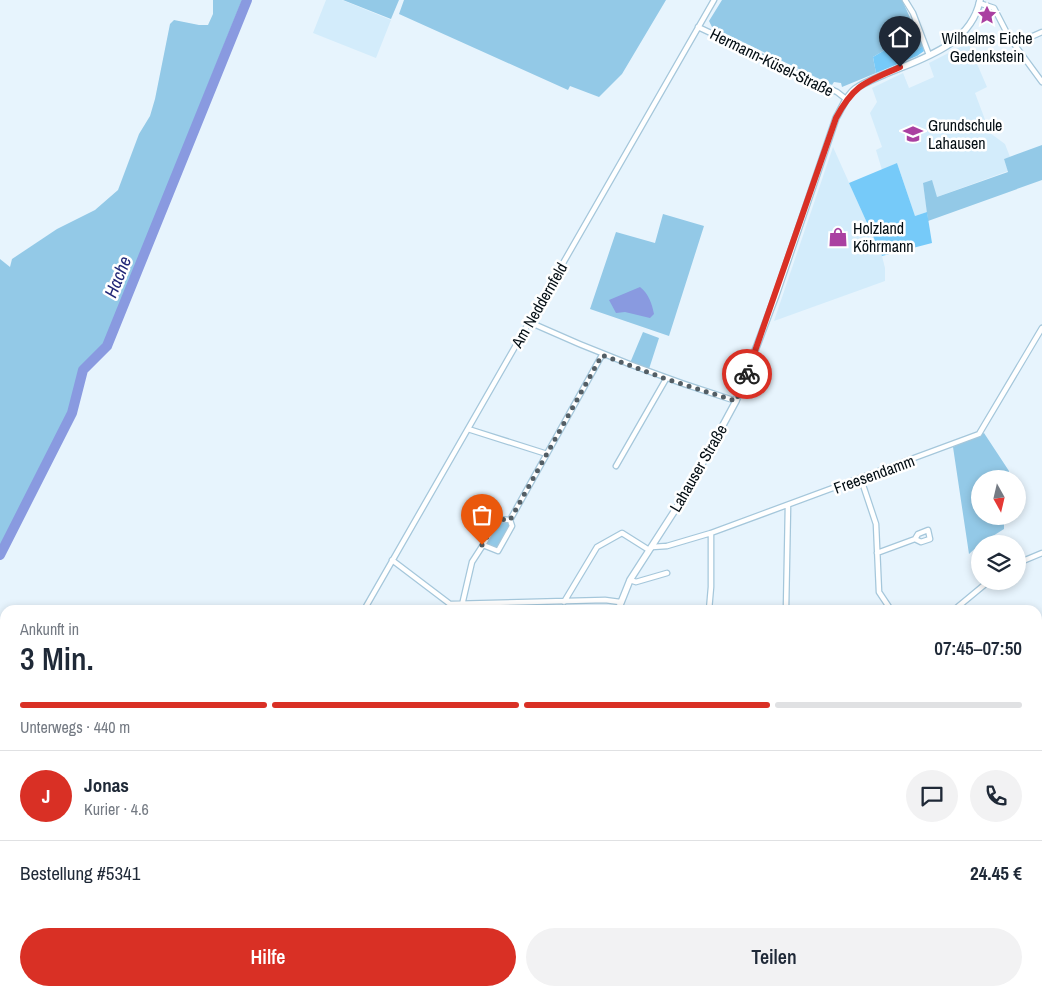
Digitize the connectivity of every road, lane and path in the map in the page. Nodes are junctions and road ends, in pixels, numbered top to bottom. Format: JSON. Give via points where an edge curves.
{"nodes":[{"id":1,"x":714,"y":0,"type":"edge"},
{"id":2,"x":905,"y":0,"type":"edge"},
{"id":3,"x":979,"y":2,"type":"edge"},
{"id":4,"x":698,"y":27,"type":"junction"},
{"id":5,"x":1042,"y":32,"type":"edge"},
{"id":6,"x":1015,"y":44,"type":"junction"},
{"id":7,"x":929,"y":55,"type":"junction"},
{"id":8,"x":1042,"y":82,"type":"edge"},
{"id":9,"x":846,"y":99,"type":"junction"},
{"id":10,"x":529,"y":322,"type":"junction"},
{"id":11,"x":1042,"y":328,"type":"edge"},
{"id":12,"x":602,"y":355,"type":"junction"},
{"id":13,"x":666,"y":379,"type":"junction"},
{"id":14,"x":736,"y":401,"type":"junction"},
{"id":15,"x":468,"y":429,"type":"junction"},
{"id":16,"x":547,"y":454,"type":"junction"},
{"id":17,"x":616,"y":466,"type":"dead end"},
{"id":18,"x":861,"y":479,"type":"junction"},
{"id":19,"x":788,"y":505,"type":"junction"},
{"id":20,"x":510,"y":520,"type":"junction"},
{"id":21,"x":711,"y":533,"type":"junction"},
{"id":22,"x":915,"y":539,"type":"dead end"},
{"id":23,"x":482,"y":545,"type":"junction"},
{"id":24,"x":650,"y":548,"type":"junction"},
{"id":25,"x":877,"y":553,"type":"junction"},
{"id":26,"x":1042,"y":553,"type":"edge"},
{"id":27,"x":392,"y":560,"type":"junction"},
{"id":28,"x":1026,"y":560,"type":"edge"},
{"id":29,"x":667,"y":573,"type":"dead end"},
{"id":30,"x":630,"y":580,"type":"junction"},
{"id":31,"x":978,"y":590,"type":"edge"},
{"id":32,"x":564,"y":602,"type":"junction"},
{"id":33,"x":620,"y":602,"type":"junction"},
{"id":34,"x":367,"y":605,"type":"edge"},
{"id":35,"x":448,"y":605,"type":"edge"},
{"id":36,"x":462,"y":605,"type":"joint"},
{"id":37,"x":619,"y":605,"type":"edge"},
{"id":38,"x":710,"y":605,"type":"edge"},
{"id":39,"x":786,"y":605,"type":"edge"},
{"id":40,"x":888,"y":605,"type":"edge"},
{"id":41,"x":960,"y":605,"type":"edge"}],
"edges":[{"from":1,"to":4,"type":"street","name":"Am Neddernfeld"},
{"from":2,"to":7,"type":"street"},
{"from":3,"to":6,"type":"street","via":[[994,8]]},
{"from":3,"to":7,"type":"street","name":"Lahauser Straße","via":[[974,18],[958,39]]},
{"from":4,"to":9,"type":"street","name":"Hermann-Küsel-Straße"},
{"from":4,"to":10,"type":"street","name":"Am Neddernfeld"},
{"from":5,"to":6,"type":"street"},
{"from":6,"to":8,"type":"street"},
{"from":7,"to":9,"type":"street","name":"Lahauser Straße","via":[[855,88]]},
{"from":9,"to":14,"type":"street","name":"Lahauser Straße","via":[[836,118]]},
{"from":10,"to":12,"type":"street"},
{"from":10,"to":15,"type":"street","name":"Am Neddernfeld"},
{"from":11,"to":18,"type":"street","name":"Freesendamm","via":[[979,434]]},
{"from":12,"to":13,"type":"street"},
{"from":12,"to":16,"type":"street"},
{"from":13,"to":14,"type":"street"},
{"from":13,"to":17,"type":"street"},
{"from":14,"to":24,"type":"street","name":"Lahauser Straße","via":[[688,490]]},
{"from":15,"to":16,"type":"street"},
{"from":15,"to":27,"type":"street","name":"Am Neddernfeld"},
{"from":16,"to":20,"type":"street"},
{"from":18,"to":19,"type":"street","name":"Freesendamm"},
{"from":18,"to":25,"type":"street","via":[[874,515]]},
{"from":19,"to":21,"type":"street","name":"Freesendamm"},
{"from":19,"to":39,"type":"street"},
{"from":20,"to":23,"type":"street","via":[[498,519]]},
{"from":20,"to":23,"type":"street","via":[[512,526],[498,551]]},
{"from":21,"to":24,"type":"street","name":"Freesendamm"},
{"from":21,"to":38,"type":"street"},
{"from":22,"to":25,"type":"street"},
{"from":23,"to":36,"type":"street","via":[[472,562]]},
{"from":24,"to":30,"type":"street","name":"Lahauser Straße"},
{"from":24,"to":32,"type":"street","via":[[622,533],[597,547]]},
{"from":25,"to":40,"type":"street","via":[[879,592]]},
{"from":26,"to":28,"type":"street"},
{"from":27,"to":34,"type":"street","name":"Am Neddernfeld"},
{"from":27,"to":35,"type":"street"},
{"from":29,"to":30,"type":"street","via":[[636,582]]},
{"from":30,"to":33,"type":"street","name":"Lahauser Straße"},
{"from":31,"to":41,"type":"street"},
{"from":32,"to":33,"type":"street"},
{"from":32,"to":36,"type":"street"},
{"from":33,"to":37,"type":"street","name":"Lahauser Straße"}]}
